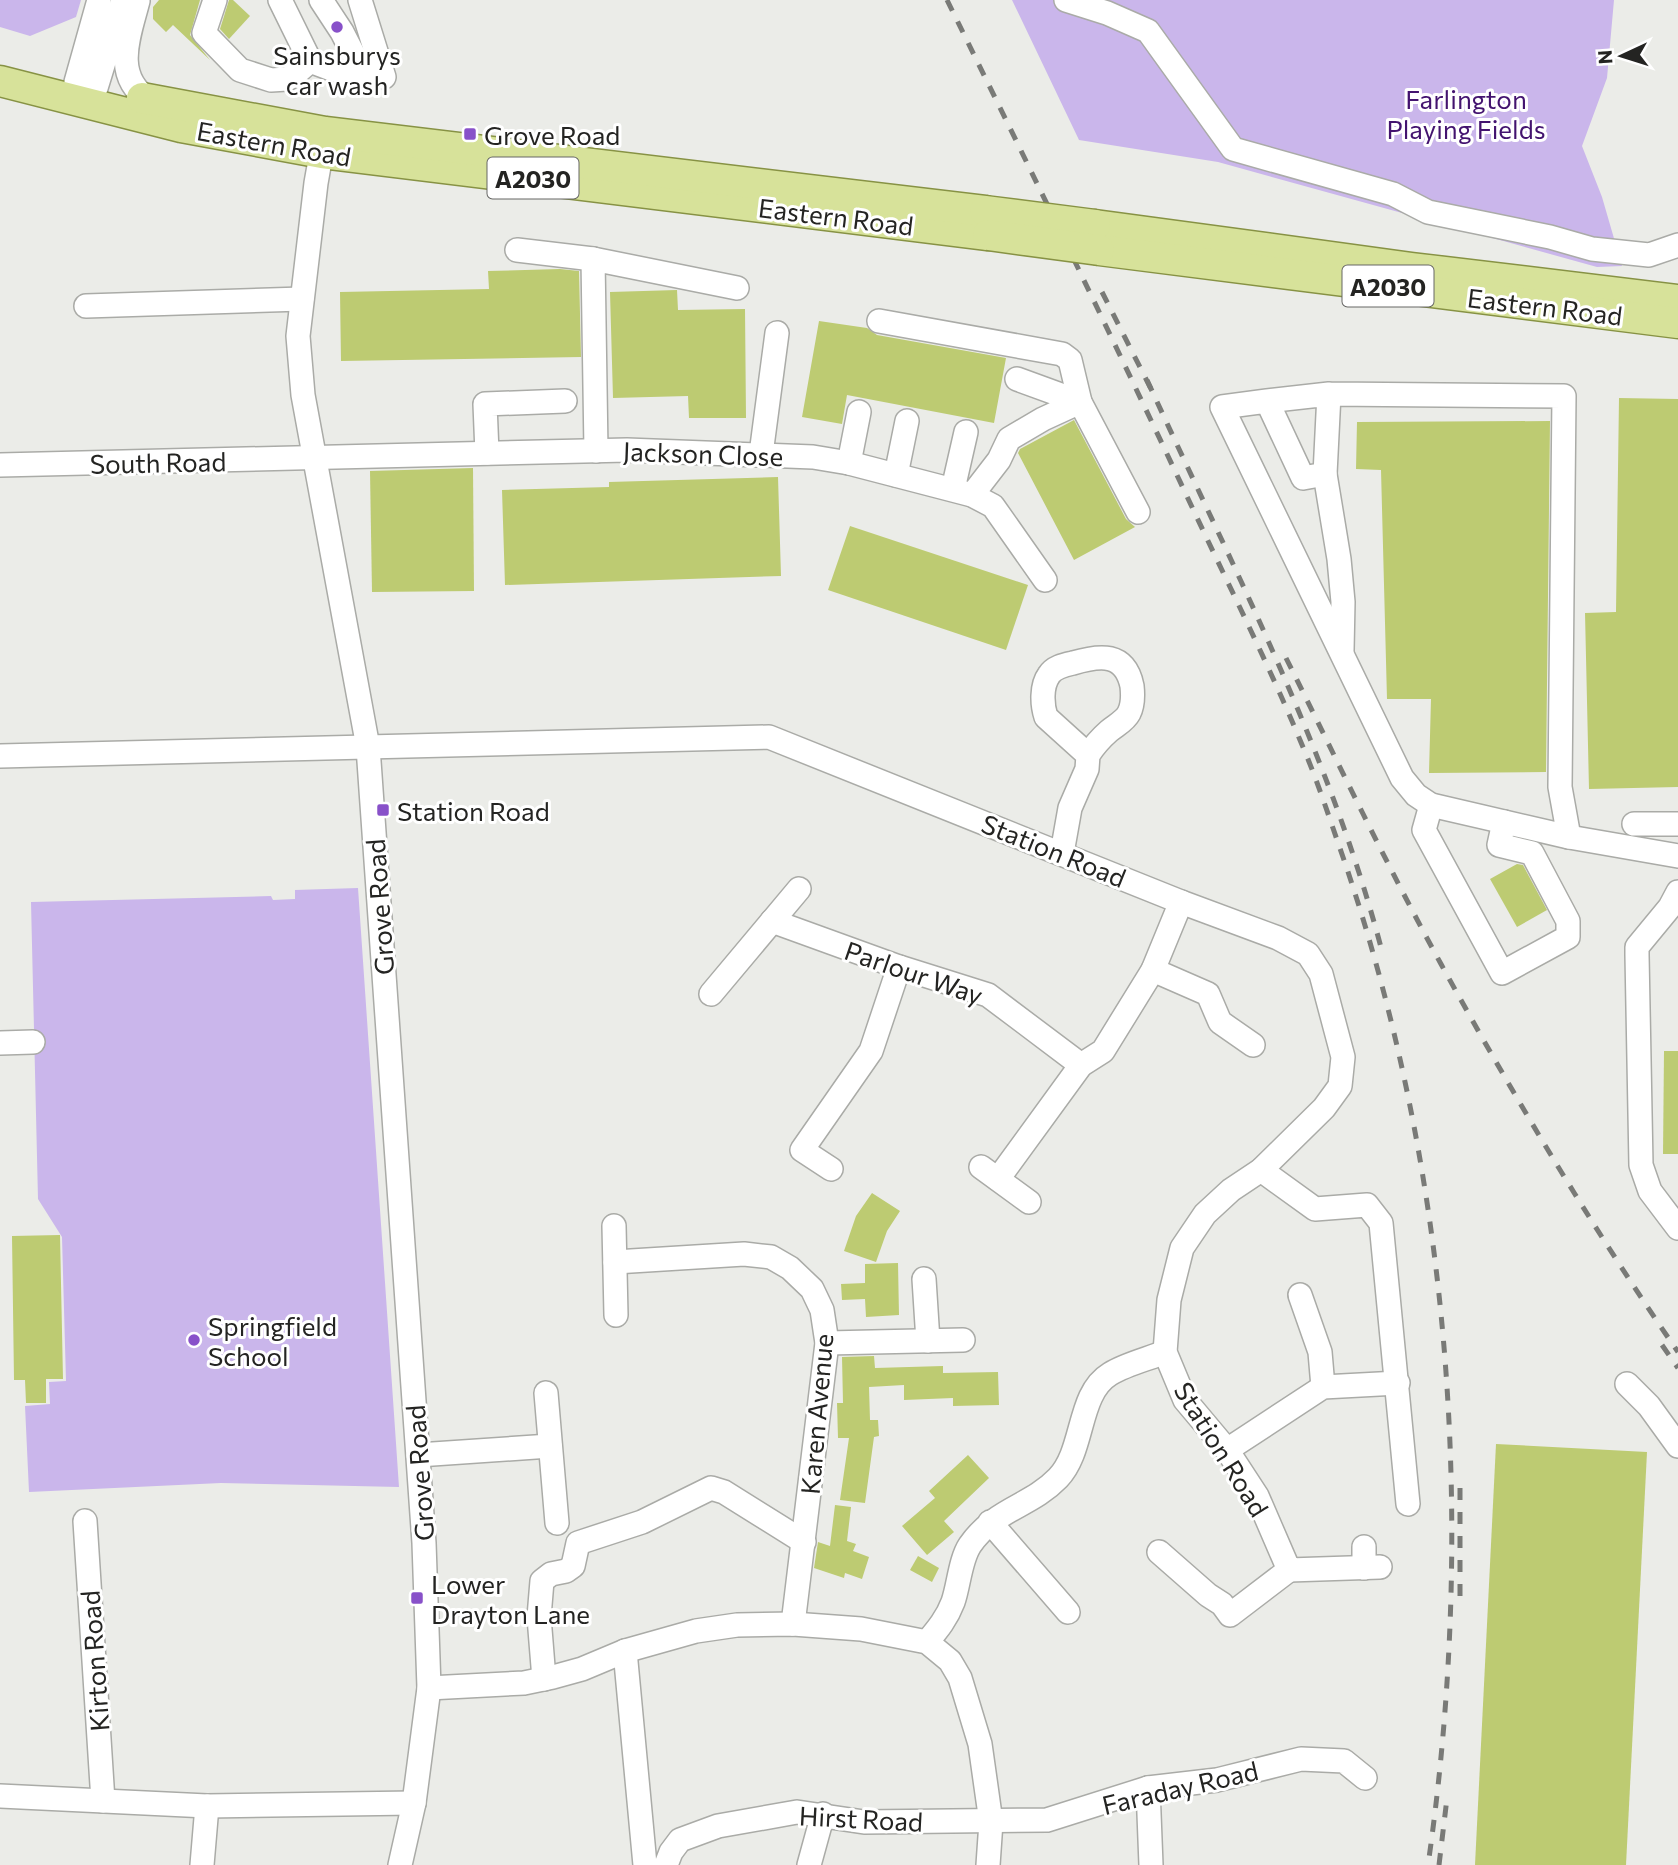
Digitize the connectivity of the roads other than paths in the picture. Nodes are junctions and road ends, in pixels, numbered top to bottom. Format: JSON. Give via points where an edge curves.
{"nodes":[{"id":1,"x":99,"y":0,"type":"edge"},
{"id":2,"x":123,"y":0,"type":"edge"},
{"id":3,"x":138,"y":0,"type":"edge"},
{"id":4,"x":215,"y":0,"type":"edge"},
{"id":5,"x":280,"y":0,"type":"edge"},
{"id":6,"x":321,"y":0,"type":"edge"},
{"id":7,"x":360,"y":0,"type":"edge"},
{"id":8,"x":1066,"y":0,"type":"edge"},
{"id":9,"x":0,"y":60,"type":"edge"},
{"id":10,"x":310,"y":61,"type":"junction"},
{"id":11,"x":374,"y":76,"type":"junction"},
{"id":12,"x":0,"y":81,"type":"edge"},
{"id":13,"x":85,"y":91,"type":"junction"},
{"id":14,"x":149,"y":100,"type":"junction"},
{"id":15,"x":324,"y":143,"type":"junction"},
{"id":16,"x":1097,"y":237,"type":"junction"},
{"id":17,"x":1678,"y":244,"type":"edge"},
{"id":18,"x":517,"y":250,"type":"dead end"},
{"id":19,"x":593,"y":259,"type":"junction"},
{"id":20,"x":737,"y":288,"type":"dead end"},
{"id":21,"x":302,"y":299,"type":"junction"},
{"id":22,"x":1678,"y":300,"type":"edge"},
{"id":23,"x":86,"y":306,"type":"dead end"},
{"id":24,"x":880,"y":321,"type":"dead end"},
{"id":25,"x":1678,"y":323,"type":"edge"},
{"id":26,"x":777,"y":333,"type":"dead end"},
{"id":27,"x":1017,"y":379,"type":"dead end"},
{"id":28,"x":1329,"y":394,"type":"junction"},
{"id":29,"x":565,"y":401,"type":"dead end"},
{"id":30,"x":1268,"y":401,"type":"junction"},
{"id":31,"x":1080,"y":402,"type":"junction"},
{"id":32,"x":859,"y":412,"type":"dead end"},
{"id":33,"x":907,"y":421,"type":"dead end"},
{"id":34,"x":966,"y":432,"type":"dead end"},
{"id":35,"x":596,"y":451,"type":"junction"},
{"id":36,"x":487,"y":453,"type":"junction"},
{"id":37,"x":761,"y":454,"type":"junction"},
{"id":38,"x":316,"y":458,"type":"junction"},
{"id":39,"x":849,"y":463,"type":"junction"},
{"id":40,"x":0,"y":465,"type":"edge"},
{"id":41,"x":1325,"y":474,"type":"junction"},
{"id":42,"x":896,"y":475,"type":"junction"},
{"id":43,"x":963,"y":492,"type":"junction"},
{"id":44,"x":1138,"y":512,"type":"dead end"},
{"id":45,"x":1045,"y":580,"type":"dead end"},
{"id":46,"x":1342,"y":653,"type":"junction"},
{"id":47,"x":368,"y":747,"type":"junction"},
{"id":48,"x":1088,"y":755,"type":"junction"},
{"id":49,"x":0,"y":756,"type":"edge"},
{"id":50,"x":1431,"y":805,"type":"junction"},
{"id":51,"x":1504,"y":822,"type":"junction"},
{"id":52,"x":1634,"y":824,"type":"dead end"},
{"id":53,"x":1678,"y":824,"type":"edge"},
{"id":54,"x":1569,"y":836,"type":"junction"},
{"id":55,"x":1062,"y":853,"type":"junction"},
{"id":56,"x":1675,"y":855,"type":"edge"},
{"id":57,"x":799,"y":889,"type":"dead end"},
{"id":58,"x":1678,"y":892,"type":"edge"},
{"id":59,"x":1181,"y":902,"type":"junction"},
{"id":60,"x":772,"y":921,"type":"junction"},
{"id":61,"x":899,"y":967,"type":"junction"},
{"id":62,"x":1153,"y":970,"type":"junction"},
{"id":63,"x":711,"y":994,"type":"dead end"},
{"id":64,"x":33,"y":1042,"type":"dead end"},
{"id":65,"x":0,"y":1043,"type":"edge"},
{"id":66,"x":1253,"y":1045,"type":"dead end"},
{"id":67,"x":1081,"y":1065,"type":"junction"},
{"id":68,"x":831,"y":1169,"type":"dead end"},
{"id":69,"x":1261,"y":1170,"type":"junction"},
{"id":70,"x":1029,"y":1202,"type":"dead end"},
{"id":71,"x":614,"y":1226,"type":"dead end"},
{"id":72,"x":1678,"y":1228,"type":"edge"},
{"id":73,"x":615,"y":1262,"type":"junction"},
{"id":74,"x":924,"y":1279,"type":"dead end"},
{"id":75,"x":1300,"y":1295,"type":"dead end"},
{"id":76,"x":616,"y":1315,"type":"dead end"},
{"id":77,"x":963,"y":1340,"type":"dead end"},
{"id":78,"x":928,"y":1341,"type":"junction"},
{"id":79,"x":827,"y":1343,"type":"junction"},
{"id":80,"x":1165,"y":1352,"type":"junction"},
{"id":81,"x":1398,"y":1383,"type":"junction"},
{"id":82,"x":1628,"y":1384,"type":"dead end"},
{"id":83,"x":1323,"y":1387,"type":"junction"},
{"id":84,"x":546,"y":1394,"type":"dead end"},
{"id":85,"x":550,"y":1446,"type":"junction"},
{"id":86,"x":1678,"y":1446,"type":"edge"},
{"id":87,"x":1227,"y":1450,"type":"junction"},
{"id":88,"x":418,"y":1455,"type":"junction"},
{"id":89,"x":1408,"y":1504,"type":"dead end"},
{"id":90,"x":85,"y":1521,"type":"dead end"},
{"id":91,"x":989,"y":1522,"type":"junction"},
{"id":92,"x":557,"y":1523,"type":"dead end"},
{"id":93,"x":804,"y":1542,"type":"junction"},
{"id":94,"x":1159,"y":1552,"type":"dead end"},
{"id":95,"x":1370,"y":1561,"type":"dead end"},
{"id":96,"x":1289,"y":1570,"type":"junction"},
{"id":97,"x":1068,"y":1612,"type":"dead end"},
{"id":98,"x":793,"y":1624,"type":"junction"},
{"id":99,"x":927,"y":1642,"type":"junction"},
{"id":100,"x":625,"y":1651,"type":"junction"},
{"id":101,"x":544,"y":1679,"type":"junction"},
{"id":102,"x":429,"y":1688,"type":"junction"},
{"id":103,"x":1365,"y":1778,"type":"dead end"},
{"id":104,"x":1148,"y":1788,"type":"junction"},
{"id":105,"x":0,"y":1796,"type":"edge"},
{"id":106,"x":103,"y":1801,"type":"junction"},
{"id":107,"x":414,"y":1803,"type":"junction"},
{"id":108,"x":207,"y":1806,"type":"junction"},
{"id":109,"x":822,"y":1814,"type":"junction"},
{"id":110,"x":991,"y":1822,"type":"junction"},
{"id":111,"x":202,"y":1865,"type":"edge"},
{"id":112,"x":400,"y":1865,"type":"edge"},
{"id":113,"x":645,"y":1865,"type":"edge"},
{"id":114,"x":666,"y":1865,"type":"edge"},
{"id":115,"x":809,"y":1865,"type":"edge"},
{"id":116,"x":988,"y":1865,"type":"edge"},
{"id":117,"x":1151,"y":1865,"type":"edge"}],
"edges":[{"from":1,"to":13,"type":"street"},
{"from":2,"to":13,"type":"street"},
{"from":3,"to":14,"type":"street","via":[[125,58],[134,87]]},
{"from":4,"to":10,"type":"street","via":[[204,33],[240,69],[280,80],[295,75]]},
{"from":5,"to":10,"type":"street"},
{"from":6,"to":11,"type":"street"},
{"from":7,"to":11,"type":"street"},
{"from":8,"to":17,"type":"street","via":[[1148,31],[1233,149],[1393,194],[1428,212],[1592,249],[1649,255]]},
{"from":9,"to":13,"type":"main road","name":"Eastern Road","number":"A2030"},
{"from":10,"to":11,"type":"street"},
{"from":12,"to":13,"type":"main road","name":"Eastern Road","number":"A2030"},
{"from":13,"to":14,"type":"main road","name":"Eastern Road","number":"A2030"},
{"from":13,"to":15,"type":"main road","name":"Eastern Road","number":"A2030","via":[[181,127]]},
{"from":14,"to":15,"type":"main road","name":"Eastern Road","number":"A2030"},
{"from":15,"to":16,"type":"main road","name":"Eastern Road","number":"A2030","bridge":true},
{"from":15,"to":21,"type":"street","name":"Grove Road"},
{"from":16,"to":22,"type":"main road","name":"Eastern Road","number":"A2030"},
{"from":16,"to":25,"type":"main road","name":"Eastern Road","number":"A2030"},
{"from":18,"to":19,"type":"street"},
{"from":19,"to":20,"type":"street"},
{"from":19,"to":35,"type":"street"},
{"from":21,"to":23,"type":"street"},
{"from":21,"to":38,"type":"street","name":"Grove Road","via":[[298,336],[303,395]]},
{"from":24,"to":31,"type":"street","via":[[1062,354],[1070,360]]},
{"from":26,"to":37,"type":"street"},
{"from":27,"to":31,"type":"street"},
{"from":28,"to":30,"type":"street"},
{"from":28,"to":41,"type":"street"},
{"from":28,"to":54,"type":"street","via":[[1564,396],[1560,787]]},
{"from":29,"to":36,"type":"street","via":[[485,404]]},
{"from":30,"to":41,"type":"street","via":[[1303,478]]},
{"from":30,"to":46,"type":"street","via":[[1223,407]]},
{"from":31,"to":43,"type":"street","via":[[1009,439],[999,460]]},
{"from":31,"to":44,"type":"street"},
{"from":32,"to":39,"type":"street"},
{"from":33,"to":42,"type":"street"},
{"from":34,"to":43,"type":"street"},
{"from":35,"to":36,"type":"street","name":"Jackson Close"},
{"from":35,"to":37,"type":"street","name":"Jackson Close"},
{"from":36,"to":38,"type":"street","name":"Jackson Close"},
{"from":37,"to":39,"type":"street","name":"Jackson Close"},
{"from":38,"to":40,"type":"street","name":"South Road"},
{"from":38,"to":47,"type":"street","name":"Grove Road"},
{"from":39,"to":42,"type":"street","name":"Jackson Close"},
{"from":41,"to":46,"type":"street","via":[[1343,602]]},
{"from":42,"to":43,"type":"street","name":"Jackson Close"},
{"from":43,"to":45,"type":"street","name":"Jackson Close","via":[[993,506]]},
{"from":46,"to":50,"type":"street","via":[[1402,778]]},
{"from":47,"to":49,"type":"street","name":"Station Road"},
{"from":47,"to":55,"type":"street","name":"Station Road","via":[[769,737]]},
{"from":47,"to":88,"type":"street","name":"Grove Road"},
{"from":48,"to":48,"type":"street","via":[[1046,717],[1044,690],[1055,669],[1108,657],[1126,670],[1132,704],[1128,716]]},
{"from":48,"to":55,"type":"street","via":[[1087,769],[1069,808]]},
{"from":50,"to":51,"type":"street"},
{"from":50,"to":51,"type":"street","via":[[1424,830],[1502,973],[1568,937],[1568,921],[1532,853],[1499,845]]},
{"from":51,"to":54,"type":"street"},
{"from":52,"to":53,"type":"street"},
{"from":54,"to":56,"type":"street"},
{"from":55,"to":59,"type":"street","name":"Station Road"},
{"from":57,"to":60,"type":"street"},
{"from":58,"to":72,"type":"street","via":[[1637,947],[1641,1166],[1650,1191]]},
{"from":59,"to":62,"type":"street"},
{"from":59,"to":69,"type":"street","name":"Station Road","via":[[1278,938],[1308,954],[1321,974],[1343,1057],[1340,1086]]},
{"from":60,"to":61,"type":"street","name":"Parlour Way"},
{"from":60,"to":63,"type":"street"},
{"from":61,"to":67,"type":"street","name":"Parlour Way","via":[[988,995]]},
{"from":61,"to":68,"type":"street","via":[[872,1051],[802,1150]]},
{"from":62,"to":66,"type":"street","via":[[1208,994],[1220,1022]]},
{"from":62,"to":67,"type":"street","via":[[1103,1051]]},
{"from":64,"to":65,"type":"street"},
{"from":67,"to":70,"type":"street","via":[[990,1173]]},
{"from":69,"to":80,"type":"street","name":"Station Road","via":[[1205,1214],[1182,1248],[1169,1300]]},
{"from":69,"to":81,"type":"street","via":[[1315,1209],[1367,1205],[1381,1223]]},
{"from":71,"to":73,"type":"street"},
{"from":73,"to":76,"type":"street"},
{"from":73,"to":79,"type":"street","name":"Karen Avenue","via":[[771,1256],[812,1289],[822,1310]]},
{"from":74,"to":78,"type":"street"},
{"from":75,"to":83,"type":"street","via":[[1320,1352]]},
{"from":77,"to":78,"type":"street"},
{"from":78,"to":79,"type":"street"},
{"from":79,"to":93,"type":"street","name":"Karen Avenue"},
{"from":80,"to":87,"type":"street","name":"Station Road","via":[[1185,1400]]},
{"from":80,"to":91,"type":"street","via":[[1111,1373],[1099,1383],[1074,1454],[1061,1475],[1044,1492]]},
{"from":81,"to":83,"type":"street"},
{"from":81,"to":89,"type":"street"},
{"from":82,"to":86,"type":"street"},
{"from":83,"to":87,"type":"street"},
{"from":84,"to":85,"type":"street"},
{"from":85,"to":88,"type":"street"},
{"from":85,"to":92,"type":"street"},
{"from":87,"to":96,"type":"street","name":"Station Road","via":[[1257,1496]]},
{"from":88,"to":102,"type":"street","name":"Grove Road"},
{"from":90,"to":106,"type":"street","name":"Kirton Road"},
{"from":91,"to":97,"type":"street"},
{"from":91,"to":99,"type":"street","via":[[968,1548],[953,1602]]},
{"from":93,"to":98,"type":"street","name":"Karen Avenue"},
{"from":93,"to":101,"type":"street","via":[[712,1489],[642,1522],[578,1543],[573,1566],[542,1581],[539,1617]]},
{"from":94,"to":96,"type":"street","via":[[1230,1615]]},
{"from":95,"to":96,"type":"street"},
{"from":98,"to":99,"type":"street","via":[[861,1629]]},
{"from":98,"to":100,"type":"street","via":[[696,1631]]},
{"from":99,"to":110,"type":"street","via":[[950,1661],[967,1695],[980,1744]]},
{"from":100,"to":101,"type":"street"},
{"from":100,"to":113,"type":"street"},
{"from":101,"to":102,"type":"street"},
{"from":102,"to":107,"type":"street"},
{"from":103,"to":104,"type":"street","name":"Faraday Road","via":[[1344,1761],[1301,1759],[1217,1780]]},
{"from":104,"to":110,"type":"street","name":"Faraday Road","via":[[1047,1820]]},
{"from":104,"to":117,"type":"street"},
{"from":105,"to":106,"type":"street"},
{"from":106,"to":108,"type":"street"},
{"from":107,"to":108,"type":"street"},
{"from":107,"to":112,"type":"street"},
{"from":108,"to":111,"type":"street"},
{"from":109,"to":110,"type":"street","name":"Hirst Road","via":[[864,1822]]},
{"from":109,"to":114,"type":"street","name":"Hirst Road","via":[[797,1812],[718,1825],[680,1840]]},
{"from":109,"to":115,"type":"street"},
{"from":110,"to":116,"type":"street"}]}
